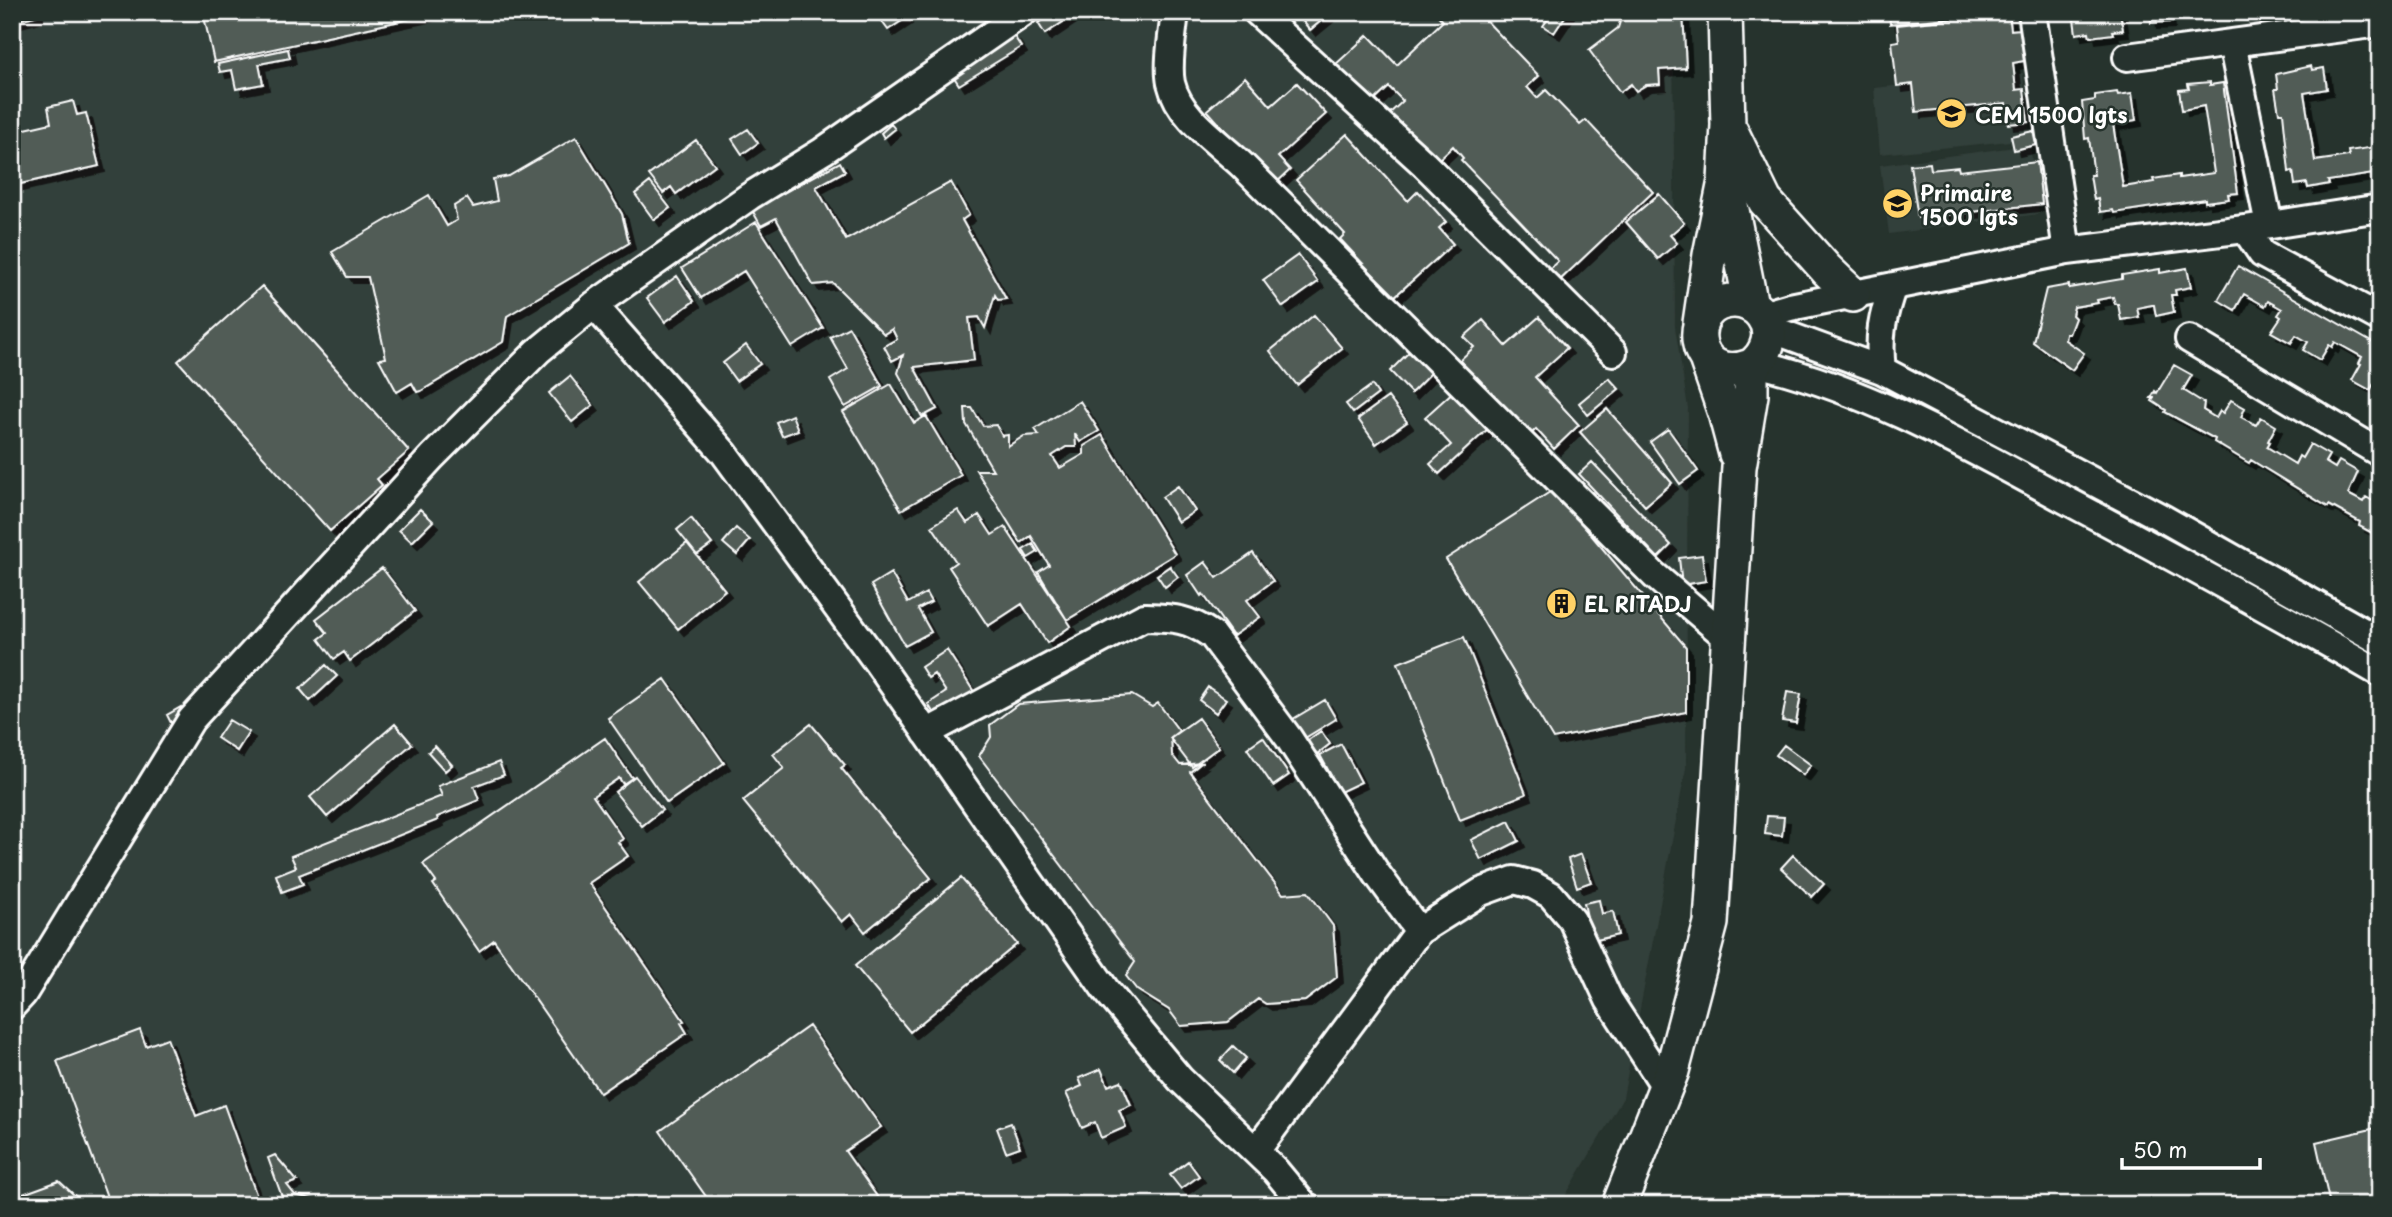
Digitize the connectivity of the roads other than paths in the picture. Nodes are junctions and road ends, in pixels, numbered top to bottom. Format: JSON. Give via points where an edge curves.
{"nodes":[{"id":1,"x":1024,"y":12,"type":"edge"},
{"id":2,"x":1175,"y":12,"type":"edge"},
{"id":3,"x":1257,"y":12,"type":"edge"},
{"id":4,"x":1725,"y":12,"type":"edge"},
{"id":5,"x":2032,"y":12,"type":"edge"},
{"id":6,"x":2380,"y":23,"type":"edge"},
{"id":7,"x":2232,"y":43,"type":"junction"},
{"id":8,"x":2127,"y":57,"type":"dead end"},
{"id":9,"x":1728,"y":125,"type":"junction"},
{"id":10,"x":1725,"y":181,"type":"junction"},
{"id":11,"x":2380,"y":208,"type":"edge"},
{"id":12,"x":2257,"y":227,"type":"junction"},
{"id":13,"x":2067,"y":251,"type":"junction"},
{"id":14,"x":1892,"y":286,"type":"junction"},
{"id":15,"x":1853,"y":295,"type":"junction"},
{"id":16,"x":594,"y":304,"type":"junction"},
{"id":17,"x":1760,"y":316,"type":"junction"},
{"id":18,"x":2380,"y":318,"type":"edge"},
{"id":19,"x":1700,"y":323,"type":"junction"},
{"id":20,"x":2189,"y":339,"type":"dead end"},
{"id":21,"x":1613,"y":352,"type":"dead end"},
{"id":22,"x":1706,"y":358,"type":"junction"},
{"id":23,"x":1754,"y":365,"type":"junction"},
{"id":24,"x":1882,"y":370,"type":"junction"},
{"id":25,"x":2380,"y":453,"type":"edge"},
{"id":26,"x":1739,"y":467,"type":"junction"},
{"id":27,"x":1729,"y":639,"type":"junction"},
{"id":28,"x":2380,"y":641,"type":"edge"},
{"id":29,"x":2380,"y":673,"type":"edge"},
{"id":30,"x":926,"y":733,"type":"junction"},
{"id":31,"x":1419,"y":931,"type":"junction"},
{"id":32,"x":12,"y":1006,"type":"edge"},
{"id":33,"x":1666,"y":1088,"type":"junction"},
{"id":34,"x":1256,"y":1151,"type":"junction"},
{"id":35,"x":1304,"y":1205,"type":"edge"},
{"id":36,"x":1619,"y":1205,"type":"edge"}],
"edges":[{"from":1,"to":16,"type":"street"},
{"from":2,"to":27,"type":"street","via":[[1171,81],[1186,113],[1654,575]]},
{"from":3,"to":21,"type":"street","via":[[1424,164]]},
{"from":4,"to":9,"type":"main road"},
{"from":5,"to":13,"type":"street"},
{"from":6,"to":7,"type":"street"},
{"from":7,"to":8,"type":"street"},
{"from":7,"to":12,"type":"street"},
{"from":9,"to":10,"type":"main road"},
{"from":9,"to":15,"type":"main road","via":[[1765,201]]},
{"from":10,"to":17,"type":"main road"},
{"from":10,"to":19,"type":"main road"},
{"from":11,"to":12,"type":"street"},
{"from":12,"to":13,"type":"street"},
{"from":12,"to":18,"type":"street","via":[[2262,254]]},
{"from":13,"to":14,"type":"street"},
{"from":14,"to":15,"type":"street"},
{"from":14,"to":24,"type":"street","via":[[1882,318]]},
{"from":15,"to":17,"type":"street"},
{"from":16,"to":30,"type":"street","via":[[724,453]]},
{"from":16,"to":32,"type":"street","via":[[538,351],[432,457],[191,720]]},
{"from":17,"to":19,"type":"main road","via":[[1740,301],[1728,301],[1716,305]]},
{"from":17,"to":23,"type":"main road","via":[[1769,341]]},
{"from":17,"to":24,"type":"street"},
{"from":19,"to":22,"type":"main road","via":[[1700,347]]},
{"from":20,"to":25,"type":"street"},
{"from":22,"to":23,"type":"main road","via":[[1727,371]]},
{"from":22,"to":26,"type":"main road"},
{"from":23,"to":26,"type":"main road"},
{"from":23,"to":29,"type":"street","via":[[1797,372],[1883,405]]},
{"from":24,"to":28,"type":"street","via":[[2164,519]]},
{"from":26,"to":27,"type":"main road"},
{"from":27,"to":33,"type":"main road","via":[[1711,923]]},
{"from":30,"to":31,"type":"street","via":[[1144,617],[1196,624],[1212,635],[1288,737]]},
{"from":30,"to":34,"type":"street","via":[[1105,989],[1180,1079]]},
{"from":31,"to":33,"type":"street","via":[[1481,892],[1514,880],[1551,895],[1572,920],[1609,1000]]},
{"from":31,"to":34,"type":"street"},
{"from":33,"to":36,"type":"main road"},
{"from":34,"to":35,"type":"street"}]}
